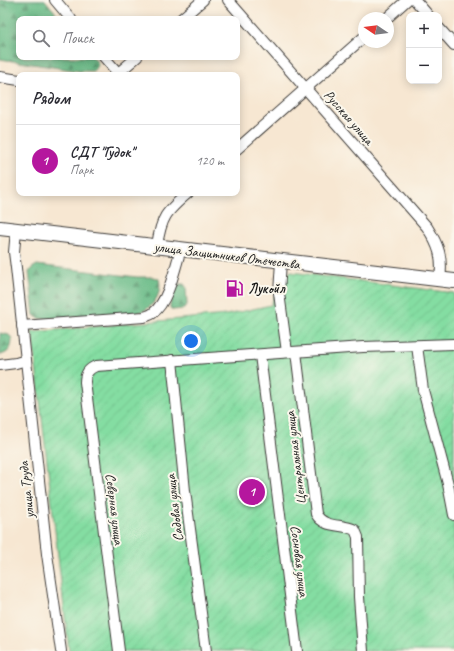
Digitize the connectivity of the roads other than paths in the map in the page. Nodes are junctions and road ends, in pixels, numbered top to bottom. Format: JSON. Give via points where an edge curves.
{"nodes":[{"id":1,"x":55,"y":0,"type":"edge"},
{"id":2,"x":203,"y":0,"type":"edge"},
{"id":3,"x":228,"y":0,"type":"edge"},
{"id":4,"x":408,"y":0,"type":"edge"},
{"id":5,"x":415,"y":0,"type":"edge"},
{"id":6,"x":393,"y":12,"type":"edge"},
{"id":7,"x":425,"y":12,"type":"edge"},
{"id":8,"x":68,"y":16,"type":"edge"},
{"id":9,"x":184,"y":16,"type":"edge"},
{"id":10,"x":442,"y":31,"type":"edge"},
{"id":11,"x":358,"y":42,"type":"edge"},
{"id":12,"x":454,"y":45,"type":"edge"},
{"id":13,"x":106,"y":60,"type":"edge"},
{"id":14,"x":133,"y":60,"type":"edge"},
{"id":15,"x":115,"y":72,"type":"edge"},
{"id":16,"x":119,"y":72,"type":"edge"},
{"id":17,"x":0,"y":77,"type":"edge"},
{"id":18,"x":16,"y":80,"type":"edge"},
{"id":19,"x":305,"y":88,"type":"junction"},
{"id":20,"x":240,"y":146,"type":"edge"},
{"id":21,"x":185,"y":196,"type":"edge"},
{"id":22,"x":0,"y":228,"type":"edge"},
{"id":23,"x":16,"y":230,"type":"junction"},
{"id":24,"x":157,"y":246,"type":"junction"},
{"id":25,"x":181,"y":249,"type":"junction"},
{"id":26,"x":281,"y":261,"type":"junction"},
{"id":27,"x":447,"y":280,"type":"edge"},
{"id":28,"x":22,"y":326,"type":"junction"},
{"id":29,"x":454,"y":344,"type":"edge"},
{"id":30,"x":417,"y":346,"type":"junction"},
{"id":31,"x":292,"y":352,"type":"junction"},
{"id":32,"x":260,"y":354,"type":"junction"},
{"id":33,"x":26,"y":360,"type":"junction"},
{"id":34,"x":172,"y":360,"type":"junction"},
{"id":35,"x":0,"y":365,"type":"edge"},
{"id":36,"x":454,"y":515,"type":"edge"},
{"id":37,"x":61,"y":651,"type":"edge"},
{"id":38,"x":119,"y":651,"type":"edge"},
{"id":39,"x":206,"y":651,"type":"edge"},
{"id":40,"x":297,"y":651,"type":"edge"},
{"id":41,"x":363,"y":651,"type":"edge"}],
"edges":[{"from":1,"to":8,"type":"street"},
{"from":2,"to":9,"type":"street"},
{"from":3,"to":19,"type":"street","name":"Русская улица"},
{"from":4,"to":6,"type":"street"},
{"from":5,"to":7,"type":"street"},
{"from":10,"to":12,"type":"street"},
{"from":11,"to":19,"type":"street"},
{"from":13,"to":15,"type":"street"},
{"from":14,"to":16,"type":"street"},
{"from":17,"to":18,"type":"street"},
{"from":19,"to":20,"type":"street"},
{"from":19,"to":27,"type":"street","name":"Русская улица","via":[[427,227],[438,245]]},
{"from":21,"to":24,"type":"street","via":[[168,211],[159,231]]},
{"from":22,"to":23,"type":"main road","name":"улица Защитников Отечества"},
{"from":23,"to":24,"type":"main road","name":"улица Защитников Отечества"},
{"from":23,"to":28,"type":"street","name":"улица Труда","via":[[14,252]]},
{"from":24,"to":25,"type":"main road","name":"улица Защитников Отечества"},
{"from":25,"to":26,"type":"main road","name":"улица Защитников Отечества"},
{"from":25,"to":28,"type":"street","via":[[166,293],[160,306],[152,314],[144,317]]},
{"from":26,"to":27,"type":"main road","name":"улица Защитников Отечества"},
{"from":26,"to":31,"type":"street","name":"Центральная улица","via":[[279,293]]},
{"from":28,"to":33,"type":"street","name":"улица Труда"},
{"from":29,"to":30,"type":"street"},
{"from":30,"to":31,"type":"street"},
{"from":30,"to":36,"type":"street","via":[[423,390]]},
{"from":31,"to":32,"type":"street"},
{"from":31,"to":41,"type":"street","name":"Центральная улица","via":[[316,514],[326,523],[352,528],[358,534]]},
{"from":32,"to":34,"type":"street"},
{"from":32,"to":40,"type":"street","name":"Сосновая улица"},
{"from":33,"to":35,"type":"street"},
{"from":33,"to":37,"type":"street","name":"улица Труда","via":[[47,554]]},
{"from":34,"to":38,"type":"street","name":"Северная улица","via":[[96,366],[91,367],[85,376]]},
{"from":34,"to":39,"type":"street","name":"Садовая улица","via":[[185,491]]}]}
